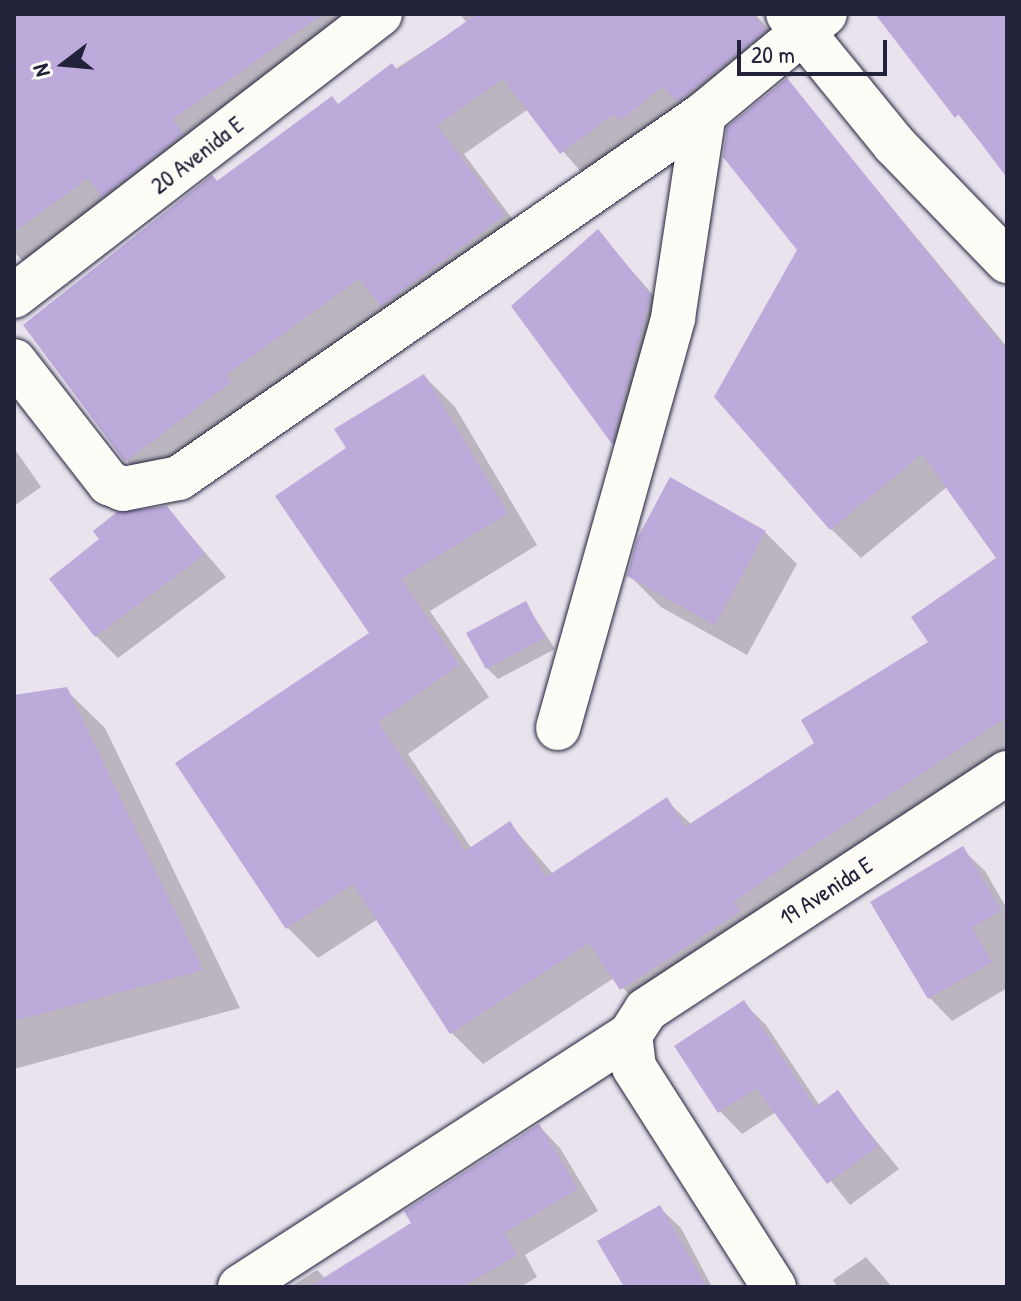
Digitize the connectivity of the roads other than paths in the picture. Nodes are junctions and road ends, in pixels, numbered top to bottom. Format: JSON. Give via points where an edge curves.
{"nodes":[{"id":1,"x":380,"y":14,"type":"edge"},
{"id":2,"x":805,"y":20,"type":"edge"},
{"id":3,"x":704,"y":114,"type":"junction"},
{"id":4,"x":1007,"y":261,"type":"edge"},
{"id":5,"x":14,"y":296,"type":"edge"},
{"id":6,"x":14,"y":361,"type":"edge"},
{"id":7,"x":558,"y":728,"type":"dead end"},
{"id":8,"x":1007,"y":773,"type":"edge"},
{"id":9,"x":638,"y":1022,"type":"junction"},
{"id":10,"x":240,"y":1287,"type":"edge"},
{"id":11,"x":774,"y":1287,"type":"edge"}],
"edges":[{"from":1,"to":5,"type":"street","name":"20 Avenida E"},
{"from":2,"to":3,"type":"street"},
{"from":2,"to":4,"type":"street","via":[[894,144]]},
{"from":3,"to":6,"type":"street","via":[[179,478],[123,489],[109,483]]},
{"from":3,"to":7,"type":"street","via":[[673,318]]},
{"from":8,"to":9,"type":"street","name":"19 Avenida E"},
{"from":9,"to":10,"type":"street","name":"19 Avenida E"},
{"from":9,"to":11,"type":"street","via":[[634,1067]]}]}
